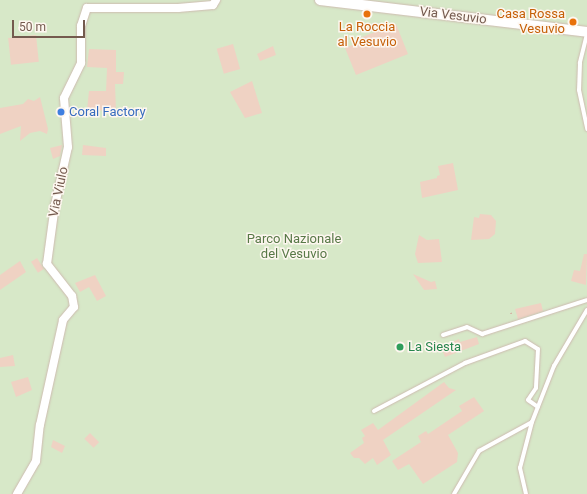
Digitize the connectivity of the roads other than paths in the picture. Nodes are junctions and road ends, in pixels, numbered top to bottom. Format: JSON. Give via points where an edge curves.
{"nodes":[{"id":1,"x":216,"y":0,"type":"edge"},
{"id":2,"x":320,"y":0,"type":"edge"},
{"id":3,"x":587,"y":33,"type":"edge"},
{"id":4,"x":587,"y":129,"type":"edge"},
{"id":5,"x":587,"y":300,"type":"edge"},
{"id":6,"x":587,"y":310,"type":"edge"},
{"id":7,"x":443,"y":335,"type":"dead end"},
{"id":8,"x":538,"y":407,"type":"junction"},
{"id":9,"x":374,"y":411,"type":"dead end"},
{"id":10,"x":532,"y":422,"type":"junction"},
{"id":11,"x":18,"y":494,"type":"edge"},
{"id":12,"x":454,"y":494,"type":"edge"},
{"id":13,"x":526,"y":494,"type":"edge"}],
"edges":[{"from":1,"to":11,"type":"street","name":"Via Viulo","via":[[213,5],[178,8],[87,8],[81,26],[82,63],[64,98],[68,147],[55,205],[47,264],[72,296],[74,307],[63,320],[40,425],[36,461]]},
{"from":2,"to":3,"type":"street","name":"Via Vesuvio"},
{"from":3,"to":4,"type":"lane","via":[[580,63],[579,90]]},
{"from":5,"to":7,"type":"lane","via":[[482,334],[467,327]]},
{"from":6,"to":8,"type":"lane","via":[[554,366]]},
{"from":8,"to":9,"type":"lane","via":[[528,400],[536,388],[538,349],[526,341],[465,363]]},
{"from":8,"to":10,"type":"lane"},
{"from":10,"to":12,"type":"lane","via":[[479,451]]},
{"from":10,"to":13,"type":"lane","via":[[520,468]]}]}
